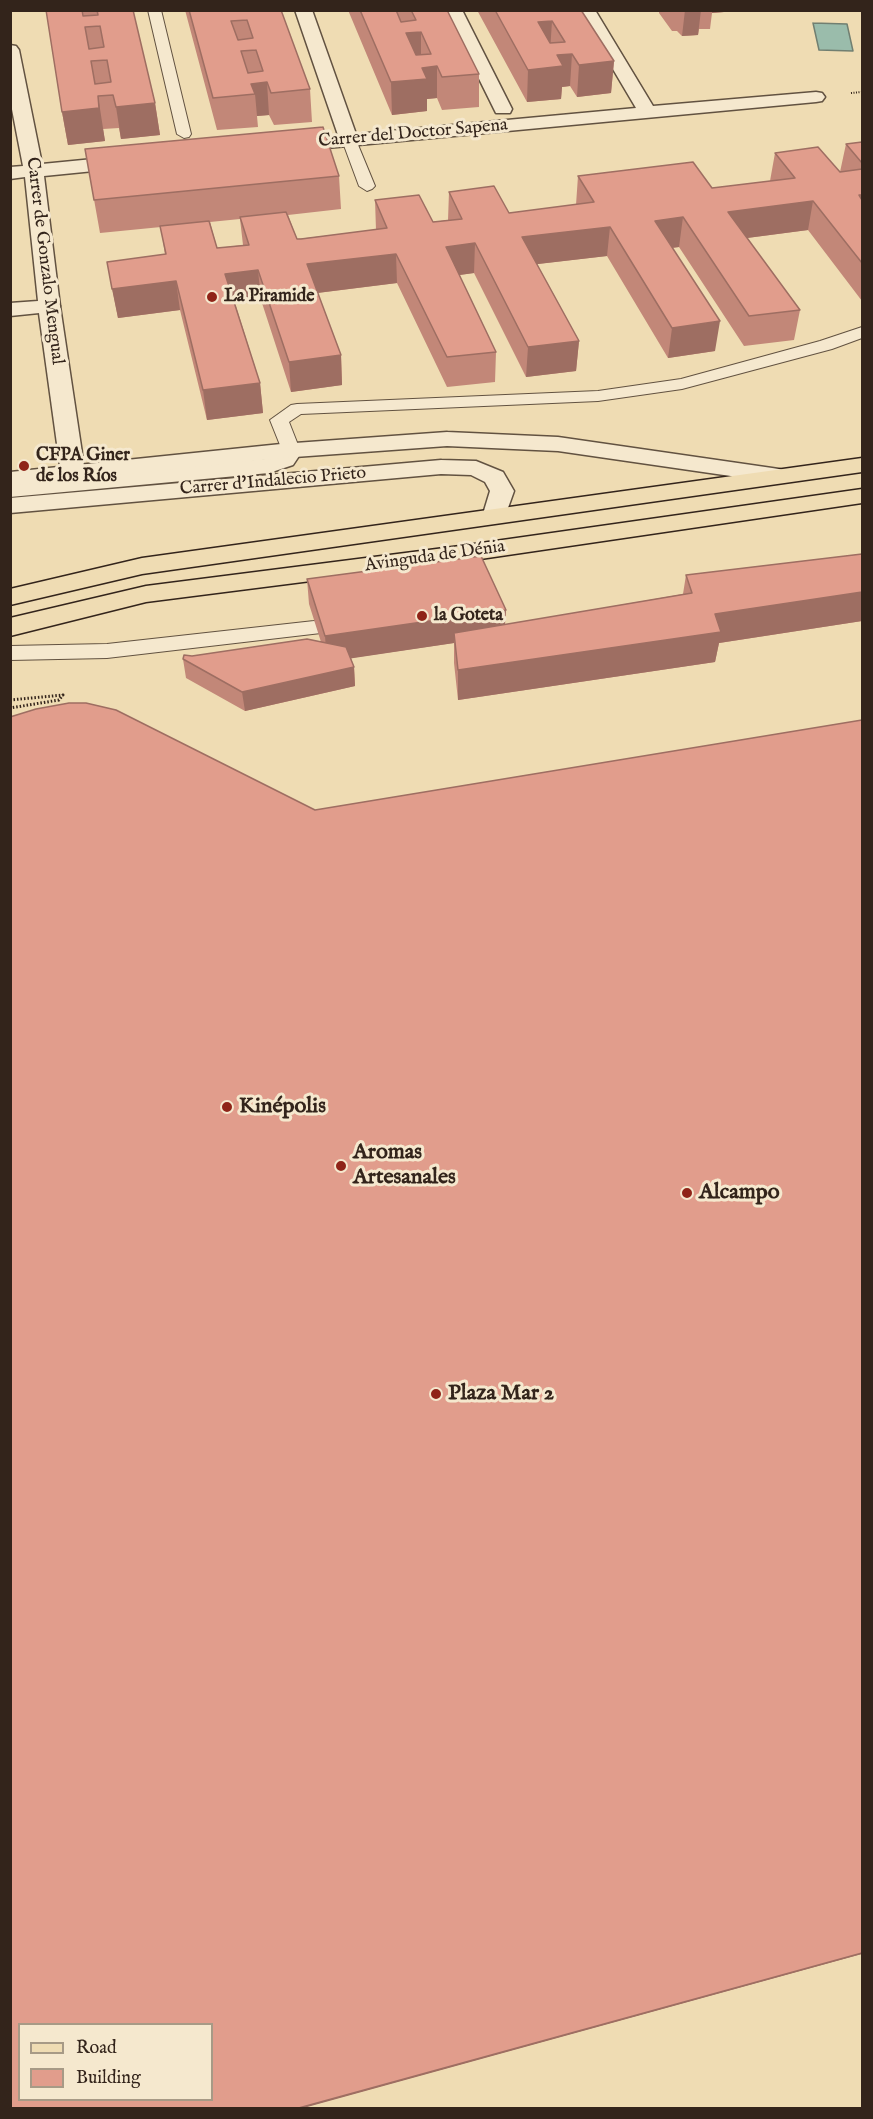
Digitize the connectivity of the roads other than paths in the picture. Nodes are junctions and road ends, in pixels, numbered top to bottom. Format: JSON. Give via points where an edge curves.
{"nodes":[{"id":1,"x":154,"y":10,"type":"edge"},
{"id":2,"x":303,"y":10,"type":"edge"},
{"id":3,"x":453,"y":10,"type":"edge"},
{"id":4,"x":586,"y":10,"type":"edge"},
{"id":5,"x":10,"y":50,"type":"edge"},
{"id":6,"x":816,"y":97,"type":"dead end"},
{"id":7,"x":503,"y":109,"type":"dead end"},
{"id":8,"x":648,"y":113,"type":"junction"},
{"id":9,"x":184,"y":134,"type":"dead end"},
{"id":10,"x":349,"y":140,"type":"junction"},
{"id":11,"x":267,"y":148,"type":"edge"},
{"id":12,"x":151,"y":159,"type":"edge"},
{"id":13,"x":34,"y":171,"type":"junction"},
{"id":14,"x":10,"y":173,"type":"edge"},
{"id":15,"x":367,"y":186,"type":"dead end"},
{"id":16,"x":49,"y":306,"type":"junction"},
{"id":17,"x":10,"y":310,"type":"edge"},
{"id":18,"x":862,"y":332,"type":"edge"},
{"id":19,"x":291,"y":450,"type":"junction"},
{"id":20,"x":862,"y":465,"type":"edge"},
{"id":21,"x":73,"y":473,"type":"junction"},
{"id":22,"x":779,"y":476,"type":"junction"},
{"id":23,"x":10,"y":479,"type":"edge"},
{"id":24,"x":10,"y":490,"type":"edge"},
{"id":25,"x":862,"y":496,"type":"edge"},
{"id":26,"x":10,"y":506,"type":"edge"},
{"id":27,"x":495,"y":514,"type":"junction"},
{"id":28,"x":10,"y":597,"type":"edge"},
{"id":29,"x":10,"y":627,"type":"edge"},
{"id":30,"x":314,"y":628,"type":"edge"},
{"id":31,"x":10,"y":653,"type":"edge"}],
"edges":[{"from":1,"to":9,"type":"lane"},
{"from":2,"to":10,"type":"street"},
{"from":3,"to":7,"type":"street"},
{"from":4,"to":8,"type":"street"},
{"from":5,"to":13,"type":"street","name":"Carrer de Gonzalo Mengual"},
{"from":6,"to":8,"type":"street","name":"Carrer del Doctor Sapena"},
{"from":8,"to":10,"type":"street","name":"Carrer del Doctor Sapena"},
{"from":10,"to":11,"type":"street","name":"Carrer del Doctor Sapena"},
{"from":10,"to":15,"type":"lane"},
{"from":12,"to":13,"type":"street"},
{"from":13,"to":14,"type":"street"},
{"from":13,"to":16,"type":"street","name":"Carrer de Gonzalo Mengual"},
{"from":16,"to":17,"type":"street"},
{"from":16,"to":21,"type":"street","name":"Carrer de Gonzalo Mengual"},
{"from":18,"to":19,"type":"lane","via":[[682,384],[598,396],[297,409],[279,420]]},
{"from":19,"to":21,"type":"street","name":"Carrer d'Indalecio Prieto"},
{"from":19,"to":22,"type":"street","name":"Carrer d'Indalecio Prieto","via":[[447,440],[558,444]]},
{"from":19,"to":24,"type":"street","name":"Carrer d'Indalecio Prieto","via":[[285,460],[269,466]]},
{"from":20,"to":22,"type":"main road","name":"Avinguda de Dénia"},
{"from":21,"to":23,"type":"street","name":"Carrer d'Indalecio Prieto"},
{"from":22,"to":27,"type":"main road","name":"Avinguda de Dénia"},
{"from":25,"to":29,"type":"main road","name":"Avinguda de Dénia","via":[[146,594]]},
{"from":26,"to":27,"type":"street","name":"Carrer d'Indalecio Prieto","via":[[441,467],[476,468],[494,477],[502,491]]},
{"from":27,"to":28,"type":"main road","name":"Avinguda de Dénia","via":[[142,566]]},
{"from":30,"to":31,"type":"lane","via":[[107,651]]}]}
